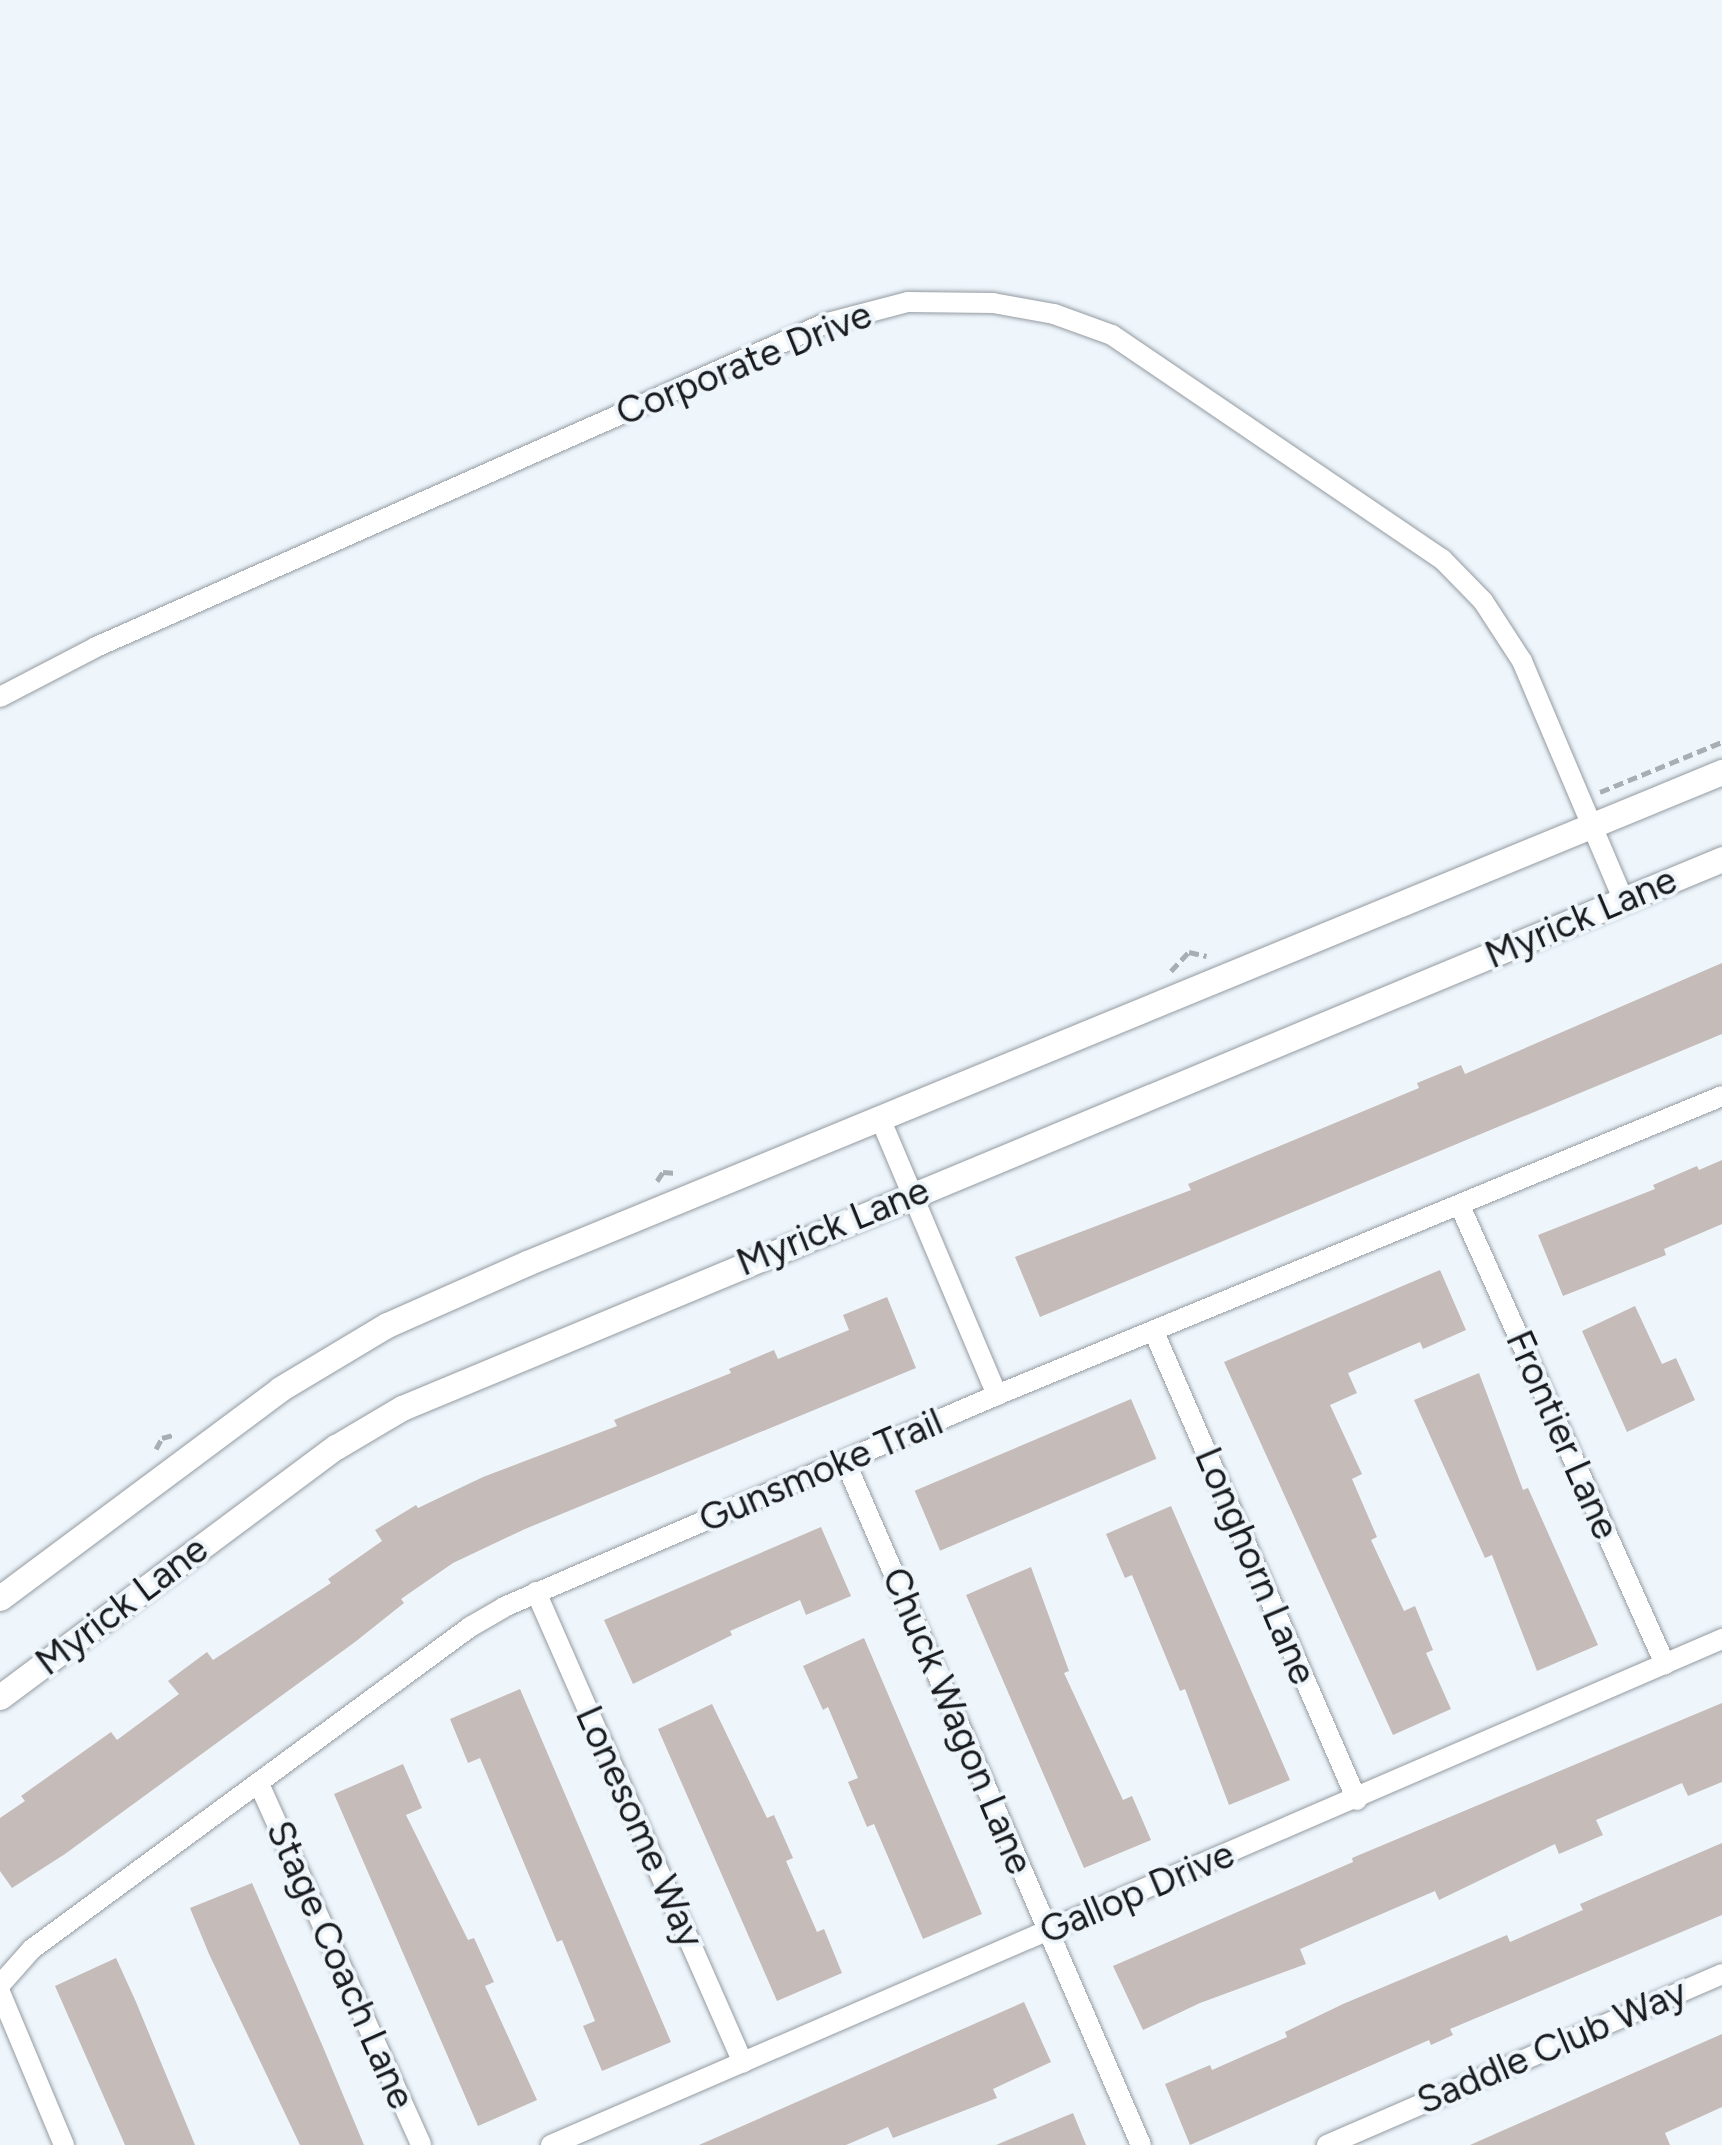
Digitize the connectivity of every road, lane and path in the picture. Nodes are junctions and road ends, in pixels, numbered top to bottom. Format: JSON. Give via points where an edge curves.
{"nodes":[{"id":1,"x":0,"y":697,"type":"edge"},
{"id":2,"x":1722,"y":772,"type":"edge"},
{"id":3,"x":1592,"y":825,"type":"junction"},
{"id":4,"x":1722,"y":860,"type":"edge"},
{"id":5,"x":1624,"y":901,"type":"junction"},
{"id":6,"x":1722,"y":1096,"type":"edge"},
{"id":7,"x":880,"y":1118,"type":"junction"},
{"id":8,"x":912,"y":1195,"type":"junction"},
{"id":9,"x":1460,"y":1206,"type":"junction"},
{"id":10,"x":1154,"y":1332,"type":"junction"},
{"id":11,"x":997,"y":1396,"type":"junction"},
{"id":12,"x":845,"y":1461,"type":"junction"},
{"id":13,"x":536,"y":1592,"type":"junction"},
{"id":14,"x":0,"y":1598,"type":"edge"},
{"id":15,"x":1722,"y":1639,"type":"edge"},
{"id":16,"x":1665,"y":1664,"type":"junction"},
{"id":17,"x":0,"y":1696,"type":"edge"},
{"id":18,"x":260,"y":1786,"type":"junction"},
{"id":19,"x":1356,"y":1800,"type":"junction"},
{"id":20,"x":1048,"y":1930,"type":"junction"},
{"id":21,"x":1722,"y":1974,"type":"edge"},
{"id":22,"x":0,"y":1989,"type":"edge"},
{"id":23,"x":743,"y":2063,"type":"junction"},
{"id":24,"x":64,"y":2145,"type":"edge"},
{"id":25,"x":421,"y":2145,"type":"edge"},
{"id":26,"x":551,"y":2145,"type":"edge"},
{"id":27,"x":1141,"y":2145,"type":"edge"},
{"id":28,"x":1327,"y":2145,"type":"edge"}],
"edges":[{"from":1,"to":3,"type":"street","name":"Corporate Drive","via":[[96,646],[824,324],[894,305],[963,300],[1025,307],[1112,335],[1442,559],[1483,601],[1522,662]]},
{"from":2,"to":3,"type":"street","name":"Myrick Lane"},
{"from":3,"to":5,"type":"street","name":"Corporate Drive"},
{"from":3,"to":7,"type":"street","name":"Myrick Lane"},
{"from":4,"to":5,"type":"street","name":"Myrick Lane"},
{"from":5,"to":8,"type":"street","name":"Myrick Lane"},
{"from":6,"to":9,"type":"street","name":"Gunsmoke Trail"},
{"from":7,"to":8,"type":"street"},
{"from":7,"to":14,"type":"street","name":"Myrick Lane","via":[[387,1325],[280,1389]]},
{"from":8,"to":11,"type":"street"},
{"from":8,"to":17,"type":"street","name":"Myrick Lane","via":[[386,1416]]},
{"from":9,"to":10,"type":"street","name":"Gunsmoke Trail"},
{"from":9,"to":16,"type":"street","name":"Frontier Lane"},
{"from":10,"to":11,"type":"street","name":"Gunsmoke Trail"},
{"from":10,"to":19,"type":"street","name":"Longhorn Lane"},
{"from":11,"to":12,"type":"street","name":"Gunsmoke Trail"},
{"from":12,"to":13,"type":"street","name":"Gunsmoke Trail"},
{"from":12,"to":20,"type":"street","name":"Chuck Wagon Lane"},
{"from":13,"to":18,"type":"street","name":"Gunsmoke Trail","via":[[470,1628]]},
{"from":13,"to":23,"type":"street","name":"Lonesome Way"},
{"from":15,"to":16,"type":"street","name":"Gallop Drive"},
{"from":16,"to":19,"type":"street","name":"Gallop Drive"},
{"from":18,"to":22,"type":"street","name":"Gunsmoke Trail","via":[[32,1949]]},
{"from":18,"to":25,"type":"street","name":"Stage Coach Lane"},
{"from":19,"to":20,"type":"street","name":"Gallop Drive"},
{"from":20,"to":23,"type":"street","name":"Gallop Drive"},
{"from":20,"to":27,"type":"street","name":"Chuck Wagon Lane"},
{"from":21,"to":28,"type":"street","name":"Saddle Club Way"},
{"from":22,"to":24,"type":"street"},
{"from":23,"to":26,"type":"street","name":"Gallop Drive"}]}
